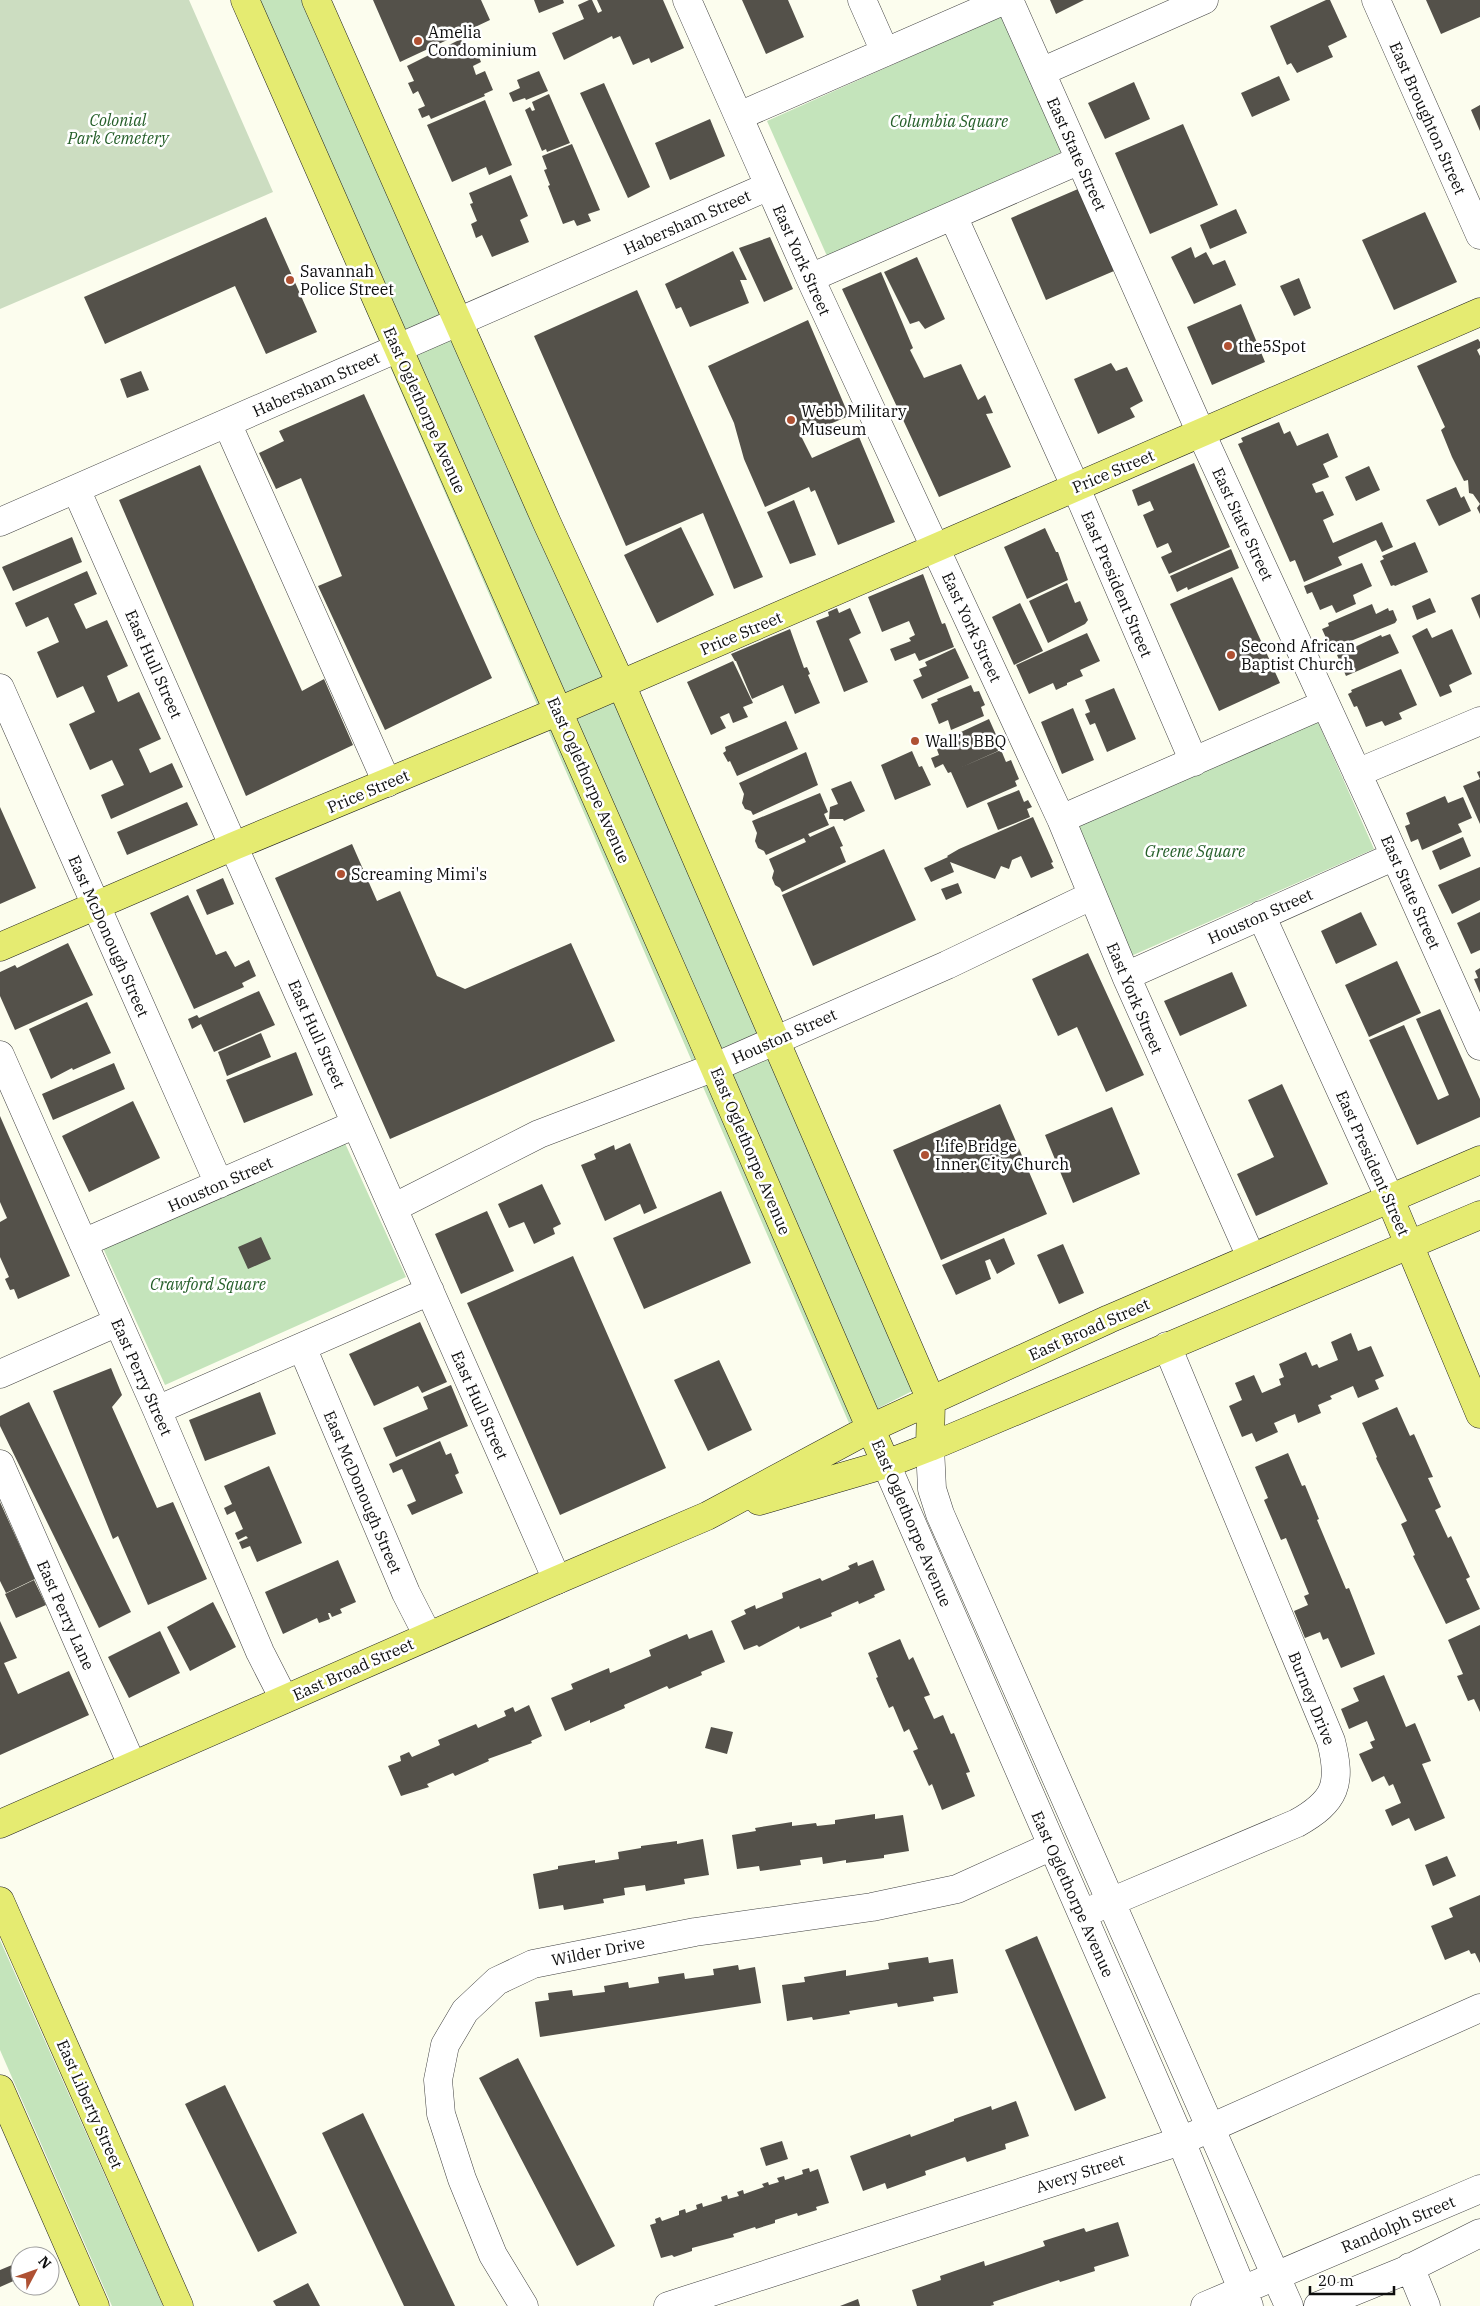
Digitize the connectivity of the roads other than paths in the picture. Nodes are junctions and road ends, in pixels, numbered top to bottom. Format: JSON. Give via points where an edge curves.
{"nodes":[{"id":1,"x":245,"y":0,"type":"edge"},
{"id":2,"x":316,"y":0,"type":"edge"},
{"id":3,"x":687,"y":0,"type":"edge"},
{"id":4,"x":862,"y":0,"type":"edge"},
{"id":5,"x":1005,"y":0,"type":"edge"},
{"id":6,"x":1009,"y":0,"type":"edge"},
{"id":7,"x":1204,"y":0,"type":"edge"},
{"id":8,"x":1376,"y":0,"type":"edge"},
{"id":9,"x":885,"y":52,"type":"junction"},
{"id":10,"x":1041,"y":72,"type":"junction"},
{"id":11,"x":739,"y":116,"type":"junction"},
{"id":12,"x":1080,"y":160,"type":"junction"},
{"id":13,"x":769,"y":186,"type":"junction"},
{"id":14,"x":953,"y":216,"type":"junction"},
{"id":15,"x":1480,"y":236,"type":"edge"},
{"id":16,"x":810,"y":278,"type":"junction"},
{"id":17,"x":1480,"y":312,"type":"edge"},
{"id":18,"x":458,"y":322,"type":"junction"},
{"id":19,"x":398,"y":348,"type":"junction"},
{"id":20,"x":227,"y":423,"type":"junction"},
{"id":21,"x":1201,"y":433,"type":"junction"},
{"id":22,"x":1076,"y":488,"type":"junction"},
{"id":23,"x":76,"y":489,"type":"junction"},
{"id":24,"x":0,"y":522,"type":"edge"},
{"id":25,"x":936,"y":548,"type":"junction"},
{"id":26,"x":622,"y":684,"type":"junction"},
{"id":27,"x":0,"y":688,"type":"edge"},
{"id":28,"x":1325,"y":704,"type":"junction"},
{"id":29,"x":559,"y":711,"type":"junction"},
{"id":30,"x":1480,"y":721,"type":"edge"},
{"id":31,"x":1194,"y":762,"type":"junction"},
{"id":32,"x":1357,"y":773,"type":"junction"},
{"id":33,"x":387,"y":783,"type":"junction"},
{"id":34,"x":1061,"y":819,"type":"junction"},
{"id":35,"x":234,"y":846,"type":"junction"},
{"id":36,"x":1395,"y":856,"type":"junction"},
{"id":37,"x":1091,"y":896,"type":"junction"},
{"id":38,"x":96,"y":906,"type":"junction"},
{"id":39,"x":1261,"y":915,"type":"junction"},
{"id":40,"x":0,"y":947,"type":"edge"},
{"id":41,"x":1126,"y":976,"type":"junction"},
{"id":42,"x":774,"y":1041,"type":"junction"},
{"id":43,"x":1480,"y":1046,"type":"edge"},
{"id":44,"x":0,"y":1055,"type":"edge"},
{"id":45,"x":715,"y":1067,"type":"junction"},
{"id":46,"x":356,"y":1124,"type":"junction"},
{"id":47,"x":1480,"y":1160,"type":"edge"},
{"id":48,"x":219,"y":1184,"type":"junction"},
{"id":49,"x":1390,"y":1198,"type":"junction"},
{"id":50,"x":393,"y":1208,"type":"junction"},
{"id":51,"x":1480,"y":1215,"type":"edge"},
{"id":52,"x":83,"y":1243,"type":"junction"},
{"id":53,"x":1409,"y":1245,"type":"junction"},
{"id":54,"x":1251,"y":1258,"type":"junction"},
{"id":55,"x":430,"y":1291,"type":"junction"},
{"id":56,"x":118,"y":1322,"type":"junction"},
{"id":57,"x":1167,"y":1346,"type":"junction"},
{"id":58,"x":302,"y":1347,"type":"junction"},
{"id":59,"x":0,"y":1374,"type":"edge"},
{"id":60,"x":931,"y":1400,"type":"junction"},
{"id":61,"x":157,"y":1410,"type":"junction"},
{"id":62,"x":1480,"y":1414,"type":"edge"},
{"id":63,"x":871,"y":1428,"type":"junction"},
{"id":64,"x":930,"y":1447,"type":"junction"},
{"id":65,"x":0,"y":1464,"type":"edge"},
{"id":66,"x":886,"y":1464,"type":"junction"},
{"id":67,"x":707,"y":1516,"type":"junction"},
{"id":68,"x":557,"y":1580,"type":"junction"},
{"id":69,"x":428,"y":1636,"type":"junction"},
{"id":70,"x":284,"y":1699,"type":"junction"},
{"id":71,"x":132,"y":1765,"type":"junction"},
{"id":72,"x":0,"y":1824,"type":"edge"},
{"id":73,"x":1052,"y":1846,"type":"junction"},
{"id":74,"x":0,"y":1902,"type":"edge"},
{"id":75,"x":1111,"y":1902,"type":"junction"},
{"id":76,"x":1081,"y":1914,"type":"junction"},
{"id":77,"x":1480,"y":2008,"type":"edge"},
{"id":78,"x":0,"y":2089,"type":"edge"},
{"id":79,"x":1210,"y":2128,"type":"junction"},
{"id":80,"x":1181,"y":2141,"type":"junction"},
{"id":81,"x":1480,"y":2189,"type":"edge"},
{"id":82,"x":1480,"y":2233,"type":"edge"},
{"id":83,"x":1410,"y":2267,"type":"junction"},
{"id":84,"x":1274,"y":2276,"type":"junction"},
{"id":85,"x":1245,"y":2298,"type":"edge"},
{"id":86,"x":95,"y":2306,"type":"edge"},
{"id":87,"x":179,"y":2306,"type":"edge"},
{"id":88,"x":524,"y":2306,"type":"edge"},
{"id":89,"x":668,"y":2306,"type":"edge"},
{"id":90,"x":1205,"y":2306,"type":"edge"},
{"id":91,"x":1289,"y":2306,"type":"edge"},
{"id":92,"x":1318,"y":2306,"type":"edge"},
{"id":93,"x":1426,"y":2306,"type":"edge"}],
"edges":[{"from":1,"to":19,"type":"main road","name":"East Oglethorpe Avenue"},
{"from":2,"to":18,"type":"main road","name":"East Oglethorpe Avenue"},
{"from":3,"to":11,"type":"street","name":"East York Street"},
{"from":4,"to":9,"type":"street"},
{"from":5,"to":9,"type":"street"},
{"from":6,"to":10,"type":"street","name":"East State Street"},
{"from":7,"to":10,"type":"street"},
{"from":8,"to":15,"type":"street","name":"East Broughton Street"},
{"from":9,"to":11,"type":"street"},
{"from":10,"to":12,"type":"street","name":"East State Street"},
{"from":11,"to":13,"type":"street","name":"East York Street"},
{"from":12,"to":14,"type":"street"},
{"from":12,"to":21,"type":"street","name":"East State Street"},
{"from":13,"to":16,"type":"street","name":"East York Street"},
{"from":13,"to":18,"type":"street","name":"Habersham Street"},
{"from":14,"to":16,"type":"street"},
{"from":14,"to":22,"type":"street","name":"East President Street"},
{"from":16,"to":25,"type":"street","name":"East York Street"},
{"from":17,"to":21,"type":"main road","name":"Price Street"},
{"from":18,"to":19,"type":"street","name":"Habersham Street"},
{"from":18,"to":26,"type":"main road","name":"East Oglethorpe Avenue","via":[[546,523]]},
{"from":19,"to":20,"type":"street","name":"Habersham Street"},
{"from":19,"to":29,"type":"main road","name":"East Oglethorpe Avenue"},
{"from":20,"to":23,"type":"street","name":"Habersham Street"},
{"from":20,"to":33,"type":"street"},
{"from":21,"to":22,"type":"main road","name":"Price Street"},
{"from":21,"to":28,"type":"street","name":"East State Street"},
{"from":22,"to":25,"type":"main road","name":"Price Street"},
{"from":22,"to":31,"type":"street","name":"East President Street"},
{"from":23,"to":24,"type":"street","name":"Habersham Street"},
{"from":23,"to":35,"type":"street","name":"East Hull Street"},
{"from":25,"to":26,"type":"main road","name":"Price Street"},
{"from":25,"to":34,"type":"street","name":"East York Street"},
{"from":26,"to":29,"type":"main road","name":"Price Street"},
{"from":26,"to":42,"type":"main road","name":"East Oglethorpe Avenue"},
{"from":27,"to":38,"type":"street","name":"East McDonough Street"},
{"from":28,"to":31,"type":"street"},
{"from":28,"to":32,"type":"street","name":"East State Street"},
{"from":29,"to":33,"type":"main road","name":"Price Street"},
{"from":29,"to":45,"type":"main road","name":"East Oglethorpe Avenue"},
{"from":30,"to":32,"type":"street"},
{"from":31,"to":34,"type":"street"},
{"from":32,"to":36,"type":"street","name":"East State Street"},
{"from":33,"to":35,"type":"main road","name":"Price Street"},
{"from":34,"to":37,"type":"street","name":"East York Street"},
{"from":35,"to":38,"type":"main road","name":"Price Street"},
{"from":35,"to":46,"type":"street","name":"East Hull Street"},
{"from":36,"to":39,"type":"street","name":"Houston Street"},
{"from":36,"to":43,"type":"street","name":"East State Street"},
{"from":37,"to":41,"type":"street","name":"East York Street"},
{"from":37,"to":42,"type":"street","name":"Houston Street","via":[[946,966]]},
{"from":38,"to":40,"type":"main road","name":"Price Street"},
{"from":38,"to":48,"type":"street","name":"East McDonough Street"},
{"from":39,"to":41,"type":"street","name":"Houston Street"},
{"from":39,"to":49,"type":"street","name":"East President Street"},
{"from":41,"to":54,"type":"street","name":"East York Street"},
{"from":42,"to":45,"type":"street","name":"Houston Street"},
{"from":42,"to":60,"type":"main road","name":"East Oglethorpe Avenue"},
{"from":44,"to":52,"type":"street","name":"East Perry Street"},
{"from":45,"to":50,"type":"street","name":"Houston Street","via":[[539,1134]]},
{"from":45,"to":63,"type":"main road","name":"East Oglethorpe Avenue"},
{"from":46,"to":48,"type":"street","name":"Houston Street"},
{"from":46,"to":50,"type":"street","name":"East Hull Street"},
{"from":47,"to":49,"type":"main road","name":"East Broad Street"},
{"from":48,"to":52,"type":"street","name":"Houston Street"},
{"from":49,"to":53,"type":"main road","name":"East President Street"},
{"from":49,"to":54,"type":"main road","name":"East Broad Street"},
{"from":50,"to":55,"type":"street","name":"East Hull Street"},
{"from":51,"to":53,"type":"main road","name":"East Broad Street"},
{"from":52,"to":56,"type":"street","name":"East Perry Street"},
{"from":53,"to":57,"type":"main road","name":"East Broad Street"},
{"from":53,"to":62,"type":"main road","name":"East President Street"},
{"from":54,"to":60,"type":"main road","name":"East Broad Street"},
{"from":55,"to":58,"type":"street"},
{"from":55,"to":68,"type":"street","name":"East Hull Street"},
{"from":56,"to":59,"type":"street"},
{"from":56,"to":61,"type":"street","name":"East Perry Street"},
{"from":57,"to":64,"type":"main road","name":"East Broad Street"},
{"from":57,"to":75,"type":"street","name":"Burney Drive","via":[[1331,1741],[1337,1764],[1336,1782],[1330,1797],[1316,1812],[1297,1823]]},
{"from":58,"to":61,"type":"street"},
{"from":58,"to":69,"type":"street","name":"East McDonough Street","via":[[406,1592]]},
{"from":60,"to":63,"type":"main road","name":"East Broad Street"},
{"from":60,"to":64,"type":"main road","name":"East Oglethorpe Avenue"},
{"from":61,"to":70,"type":"street","name":"East Perry Street","via":[[260,1652]]},
{"from":63,"to":66,"type":"main road","name":"East Oglethorpe Avenue"},
{"from":63,"to":67,"type":"main road","name":"East Broad Street"},
{"from":64,"to":66,"type":"main road","name":"East Broad Street"},
{"from":64,"to":75,"type":"street","name":"East Oglethorpe Avenue","via":[[932,1489],[940,1514]]},
{"from":65,"to":71,"type":"street","name":"East Perry Lane"},
{"from":66,"to":67,"type":"main road","name":"East Broad Street"},
{"from":66,"to":73,"type":"street","name":"East Oglethorpe Avenue"},
{"from":67,"to":68,"type":"main road","name":"East Broad Street"},
{"from":68,"to":69,"type":"main road","name":"East Broad Street"},
{"from":69,"to":70,"type":"main road","name":"East Broad Street"},
{"from":70,"to":71,"type":"main road","name":"East Broad Street"},
{"from":71,"to":72,"type":"main road","name":"East Broad Street"},
{"from":73,"to":76,"type":"street","name":"East Oglethorpe Avenue"},
{"from":73,"to":88,"type":"street","name":"Wilder Drive","via":[[957,1889],[872,1907],[695,1932],[533,1964],[496,1981],[465,2011],[445,2045],[438,2080],[441,2114],[462,2179],[493,2255]]},
{"from":74,"to":87,"type":"main road","name":"East Liberty Street"},
{"from":75,"to":76,"type":"street","name":"Burney Drive"},
{"from":75,"to":79,"type":"street","name":"East Oglethorpe Avenue"},
{"from":76,"to":80,"type":"street","name":"East Oglethorpe Avenue"},
{"from":77,"to":79,"type":"street","name":"Avery Street"},
{"from":78,"to":86,"type":"main road"},
{"from":79,"to":80,"type":"street","name":"Avery Street"},
{"from":79,"to":84,"type":"street","name":"East Oglethorpe Avenue"},
{"from":80,"to":85,"type":"street","name":"East Oglethorpe Avenue"},
{"from":80,"to":89,"type":"street","name":"Avery Street"},
{"from":81,"to":84,"type":"street","name":"Randolph Street"},
{"from":82,"to":83,"type":"street"},
{"from":83,"to":92,"type":"street"},
{"from":83,"to":93,"type":"street"},
{"from":84,"to":85,"type":"street","name":"Randolph Street"},
{"from":84,"to":91,"type":"street","name":"East Oglethorpe Avenue"},
{"from":85,"to":90,"type":"street","name":"Randolph Street"}]}
